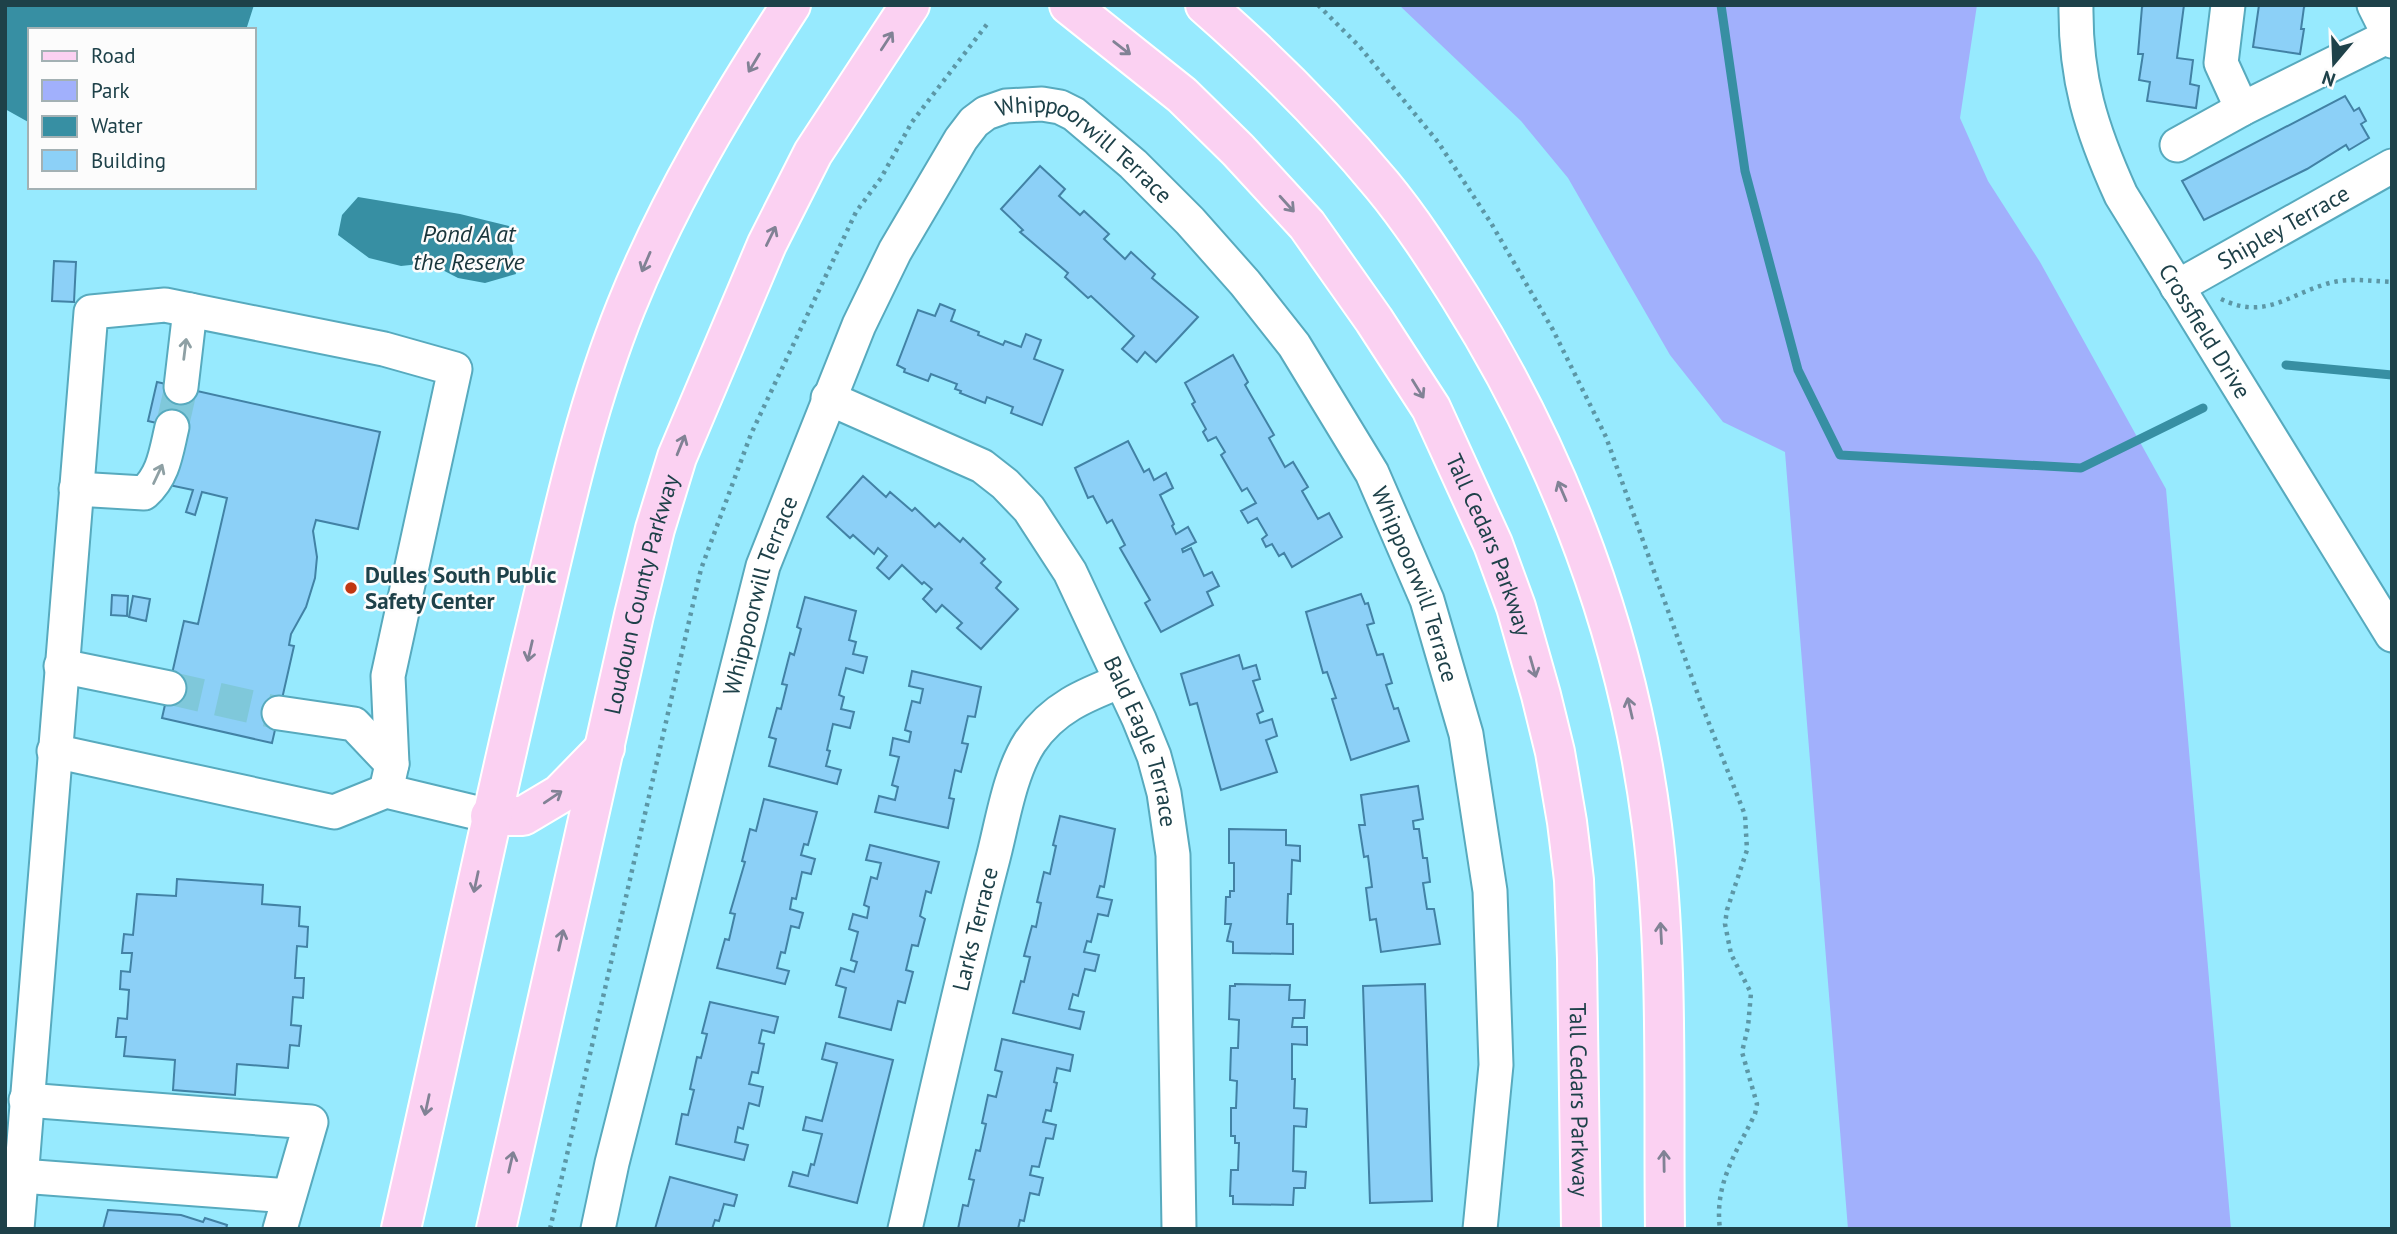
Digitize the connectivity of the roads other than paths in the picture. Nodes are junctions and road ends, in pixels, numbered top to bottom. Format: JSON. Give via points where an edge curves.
{"nodes":[{"id":1,"x":791,"y":5,"type":"edge"},
{"id":2,"x":910,"y":5,"type":"edge"},
{"id":3,"x":1069,"y":5,"type":"edge"},
{"id":4,"x":1205,"y":5,"type":"edge"},
{"id":5,"x":2076,"y":5,"type":"edge"},
{"id":6,"x":2228,"y":5,"type":"edge"},
{"id":7,"x":2374,"y":5,"type":"edge"},
{"id":8,"x":2390,"y":38,"type":"edge"},
{"id":9,"x":2242,"y":109,"type":"junction"},
{"id":10,"x":2177,"y":145,"type":"dead end"},
{"id":11,"x":2392,"y":166,"type":"edge"},
{"id":12,"x":2177,"y":287,"type":"junction"},
{"id":13,"x":190,"y":310,"type":"junction"},
{"id":14,"x":181,"y":387,"type":"tunnel mouth"},
{"id":15,"x":828,"y":398,"type":"junction"},
{"id":16,"x":172,"y":427,"type":"tunnel mouth"},
{"id":17,"x":76,"y":489,"type":"junction"},
{"id":18,"x":2392,"y":635,"type":"edge"},
{"id":19,"x":61,"y":666,"type":"junction"},
{"id":20,"x":1121,"y":681,"type":"junction"},
{"id":21,"x":169,"y":688,"type":"tunnel mouth"},
{"id":22,"x":279,"y":713,"type":"tunnel mouth"},
{"id":23,"x":605,"y":748,"type":"junction"},
{"id":24,"x":54,"y":751,"type":"junction"},
{"id":25,"x":389,"y":777,"type":"junction"},
{"id":26,"x":491,"y":816,"type":"junction"},
{"id":27,"x":26,"y":1100,"type":"junction"},
{"id":28,"x":20,"y":1176,"type":"junction"},
{"id":29,"x":289,"y":1196,"type":"junction"},
{"id":30,"x":17,"y":1229,"type":"edge"},
{"id":31,"x":280,"y":1229,"type":"edge"},
{"id":32,"x":401,"y":1229,"type":"edge"},
{"id":33,"x":496,"y":1229,"type":"edge"},
{"id":34,"x":598,"y":1229,"type":"edge"},
{"id":35,"x":905,"y":1229,"type":"edge"},
{"id":36,"x":1179,"y":1229,"type":"edge"},
{"id":37,"x":1480,"y":1229,"type":"edge"},
{"id":38,"x":1581,"y":1229,"type":"edge"},
{"id":39,"x":1665,"y":1229,"type":"edge"}],
"edges":[{"from":1,"to":26,"type":"main road","one_way":true,"via":[[702,149],[666,216],[626,309],[574,468]]},
{"from":23,"to":2,"type":"main road","name":"Loudoun County Parkway","one_way":true,"via":[[655,528],[691,421],[767,244],[813,153]]},
{"from":3,"to":38,"type":"main road","name":"Tall Cedars Parkway","one_way":true,"via":[[1182,95],[1307,225],[1430,408],[1493,544],[1541,695],[1570,845],[1577,959]]},
{"from":39,"to":4,"type":"main road","one_way":true,"via":[[1662,934],[1652,825],[1612,632],[1581,535],[1545,450],[1495,353],[1439,264],[1384,188],[1318,111]]},
{"from":5,"to":12,"type":"street","name":"Crossfield Drive","via":[[2083,89],[2098,144],[2120,195]]},
{"from":6,"to":9,"type":"street","via":[[2221,63]]},
{"from":7,"to":8,"type":"street"},
{"from":8,"to":9,"type":"street"},
{"from":9,"to":10,"type":"street"},
{"from":11,"to":12,"type":"street","name":"Shipley Terrace"},
{"from":12,"to":18,"type":"street","name":"Crossfield Drive"},
{"from":14,"to":13,"type":"street","one_way":true},
{"from":13,"to":17,"type":"street","via":[[165,305],[91,312]]},
{"from":13,"to":25,"type":"street","via":[[384,349],[455,369],[388,676]]},
{"from":15,"to":20,"type":"street","name":"Bald Eagle Terrace","via":[[982,466],[1005,484],[1030,509],[1052,542]]},
{"from":15,"to":34,"type":"street","name":"Whippoorwill Terrace","via":[[763,566]]},
{"from":15,"to":37,"type":"street","name":"Whippoorwill Terrace","via":[[895,251],[961,139],[986,113],[1006,106],[1042,104],[1074,114],[1190,221],[1294,345],[1372,473],[1427,600],[1466,734],[1490,891],[1496,1065]]},
{"from":17,"to":16,"type":"street","one_way":true,"via":[[144,493],[162,469]]},
{"from":17,"to":19,"type":"street"},
{"from":19,"to":21,"type":"street"},
{"from":19,"to":24,"type":"street"},
{"from":20,"to":35,"type":"street","name":"Larks Terrace","via":[[1060,710],[1043,725],[1022,757],[984,892]]},
{"from":20,"to":36,"type":"street","name":"Bald Eagle Terrace","via":[[1154,756],[1173,855]]},
{"from":22,"to":25,"type":"street","via":[[354,724]]},
{"from":26,"to":23,"type":"main road","one_way":true,"via":[[523,816],[560,794]]},
{"from":33,"to":23,"type":"main road","name":"Loudoun County Parkway","one_way":true},
{"from":24,"to":25,"type":"street","via":[[334,812]]},
{"from":24,"to":27,"type":"street"},
{"from":25,"to":26,"type":"street"},
{"from":26,"to":32,"type":"main road","one_way":true},
{"from":27,"to":28,"type":"street"},
{"from":27,"to":29,"type":"street","via":[[311,1122]]},
{"from":28,"to":29,"type":"street"},
{"from":28,"to":30,"type":"street"},
{"from":29,"to":31,"type":"street"}]}
